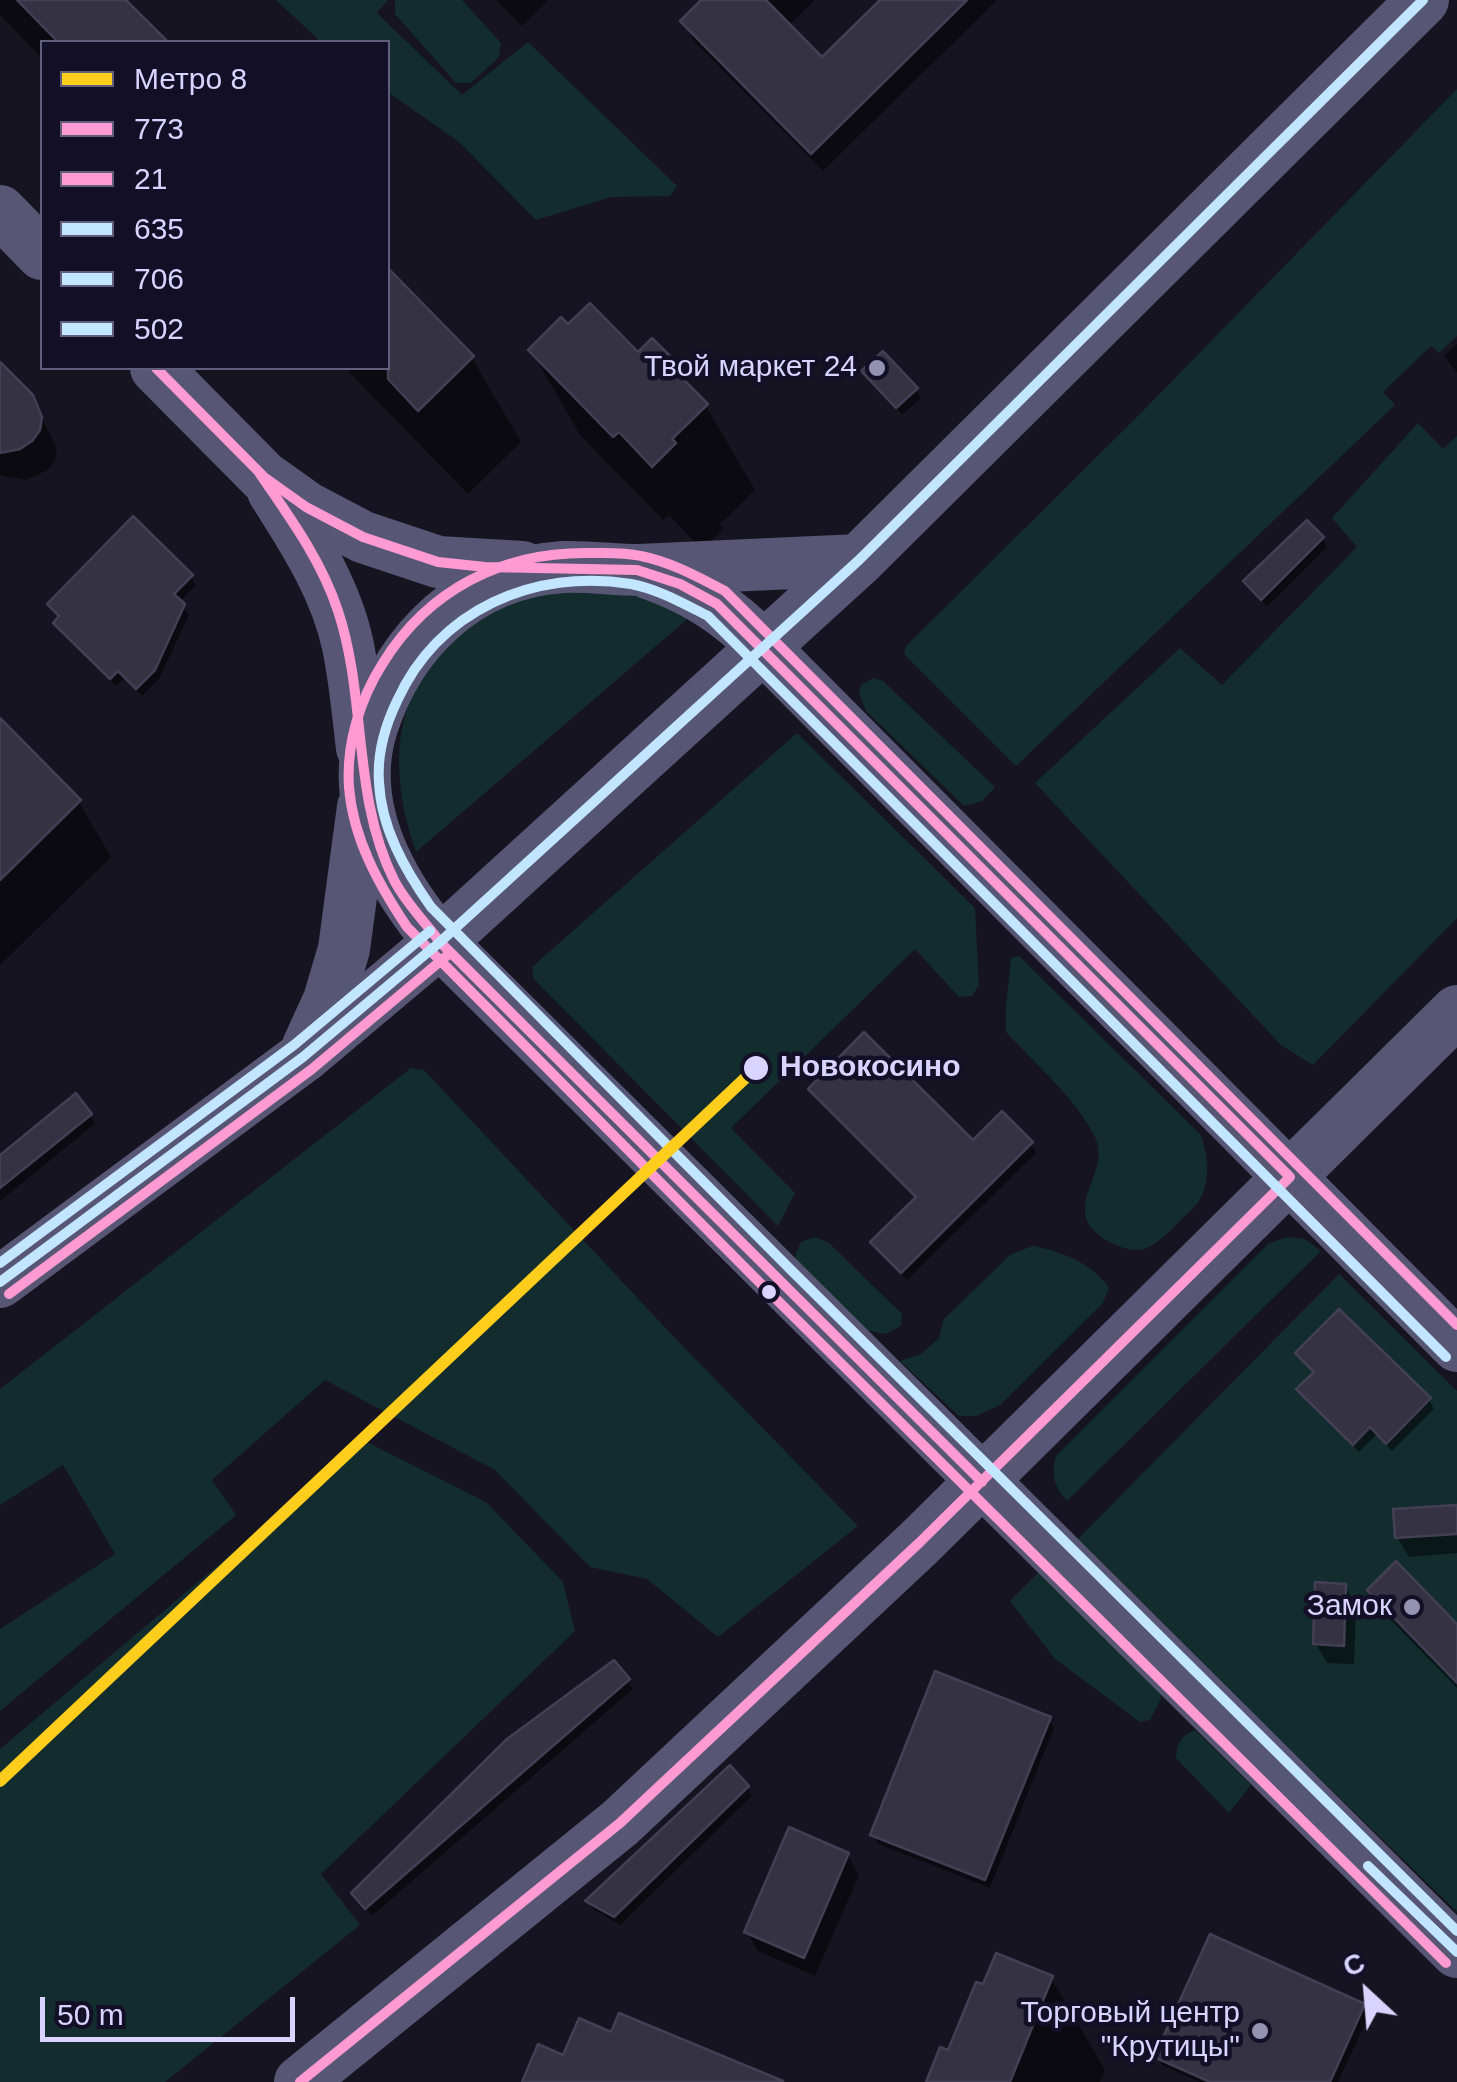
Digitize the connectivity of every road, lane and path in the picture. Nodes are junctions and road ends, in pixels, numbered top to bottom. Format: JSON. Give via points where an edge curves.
{"nodes":[{"id":1,"x":1423,"y":0,"type":"edge"},
{"id":2,"x":0,"y":211,"type":"edge"},
{"id":3,"x":40,"y":252,"type":"edge"},
{"id":4,"x":158,"y":370,"type":"edge"},
{"id":5,"x":264,"y":477,"type":"junction"},
{"id":6,"x":859,"y":560,"type":"junction"},
{"id":7,"x":561,"y":567,"type":"junction"},
{"id":8,"x":637,"y":570,"type":"junction"},
{"id":9,"x":764,"y":649,"type":"junction"},
{"id":10,"x":365,"y":776,"type":"junction"},
{"id":11,"x":440,"y":942,"type":"junction"},
{"id":12,"x":1457,"y":1012,"type":"edge"},
{"id":13,"x":303,"y":1057,"type":"junction"},
{"id":14,"x":1290,"y":1177,"type":"junction"},
{"id":15,"x":0,"y":1282,"type":"edge"},
{"id":16,"x":1457,"y":1346,"type":"edge"},
{"id":17,"x":982,"y":1482,"type":"junction"},
{"id":18,"x":1457,"y":1952,"type":"edge"},
{"id":19,"x":300,"y":2082,"type":"edge"}],
"edges":[{"from":1,"to":6,"type":"street"},
{"from":2,"to":3,"type":"street"},
{"from":4,"to":5,"type":"street"},
{"from":5,"to":7,"type":"street","via":[[306,507],[396,549],[454,564]]},
{"from":5,"to":10,"type":"street","via":[[337,607]]},
{"from":6,"to":8,"type":"street"},
{"from":6,"to":9,"type":"street"},
{"from":7,"to":8,"type":"street"},
{"from":7,"to":10,"type":"street","via":[[491,585],[422,634],[380,702]]},
{"from":8,"to":9,"type":"street","via":[[717,604]]},
{"from":9,"to":11,"type":"street"},
{"from":9,"to":14,"type":"street"},
{"from":10,"to":11,"type":"street","via":[[374,830],[395,883]]},
{"from":10,"to":13,"type":"street","via":[[344,949],[330,1000]]},
{"from":11,"to":13,"type":"street"},
{"from":11,"to":17,"type":"street"},
{"from":12,"to":14,"type":"street"},
{"from":13,"to":15,"type":"street"},
{"from":14,"to":16,"type":"street"},
{"from":14,"to":17,"type":"street"},
{"from":17,"to":18,"type":"street"},
{"from":17,"to":19,"type":"street","via":[[620,1823]]}]}
